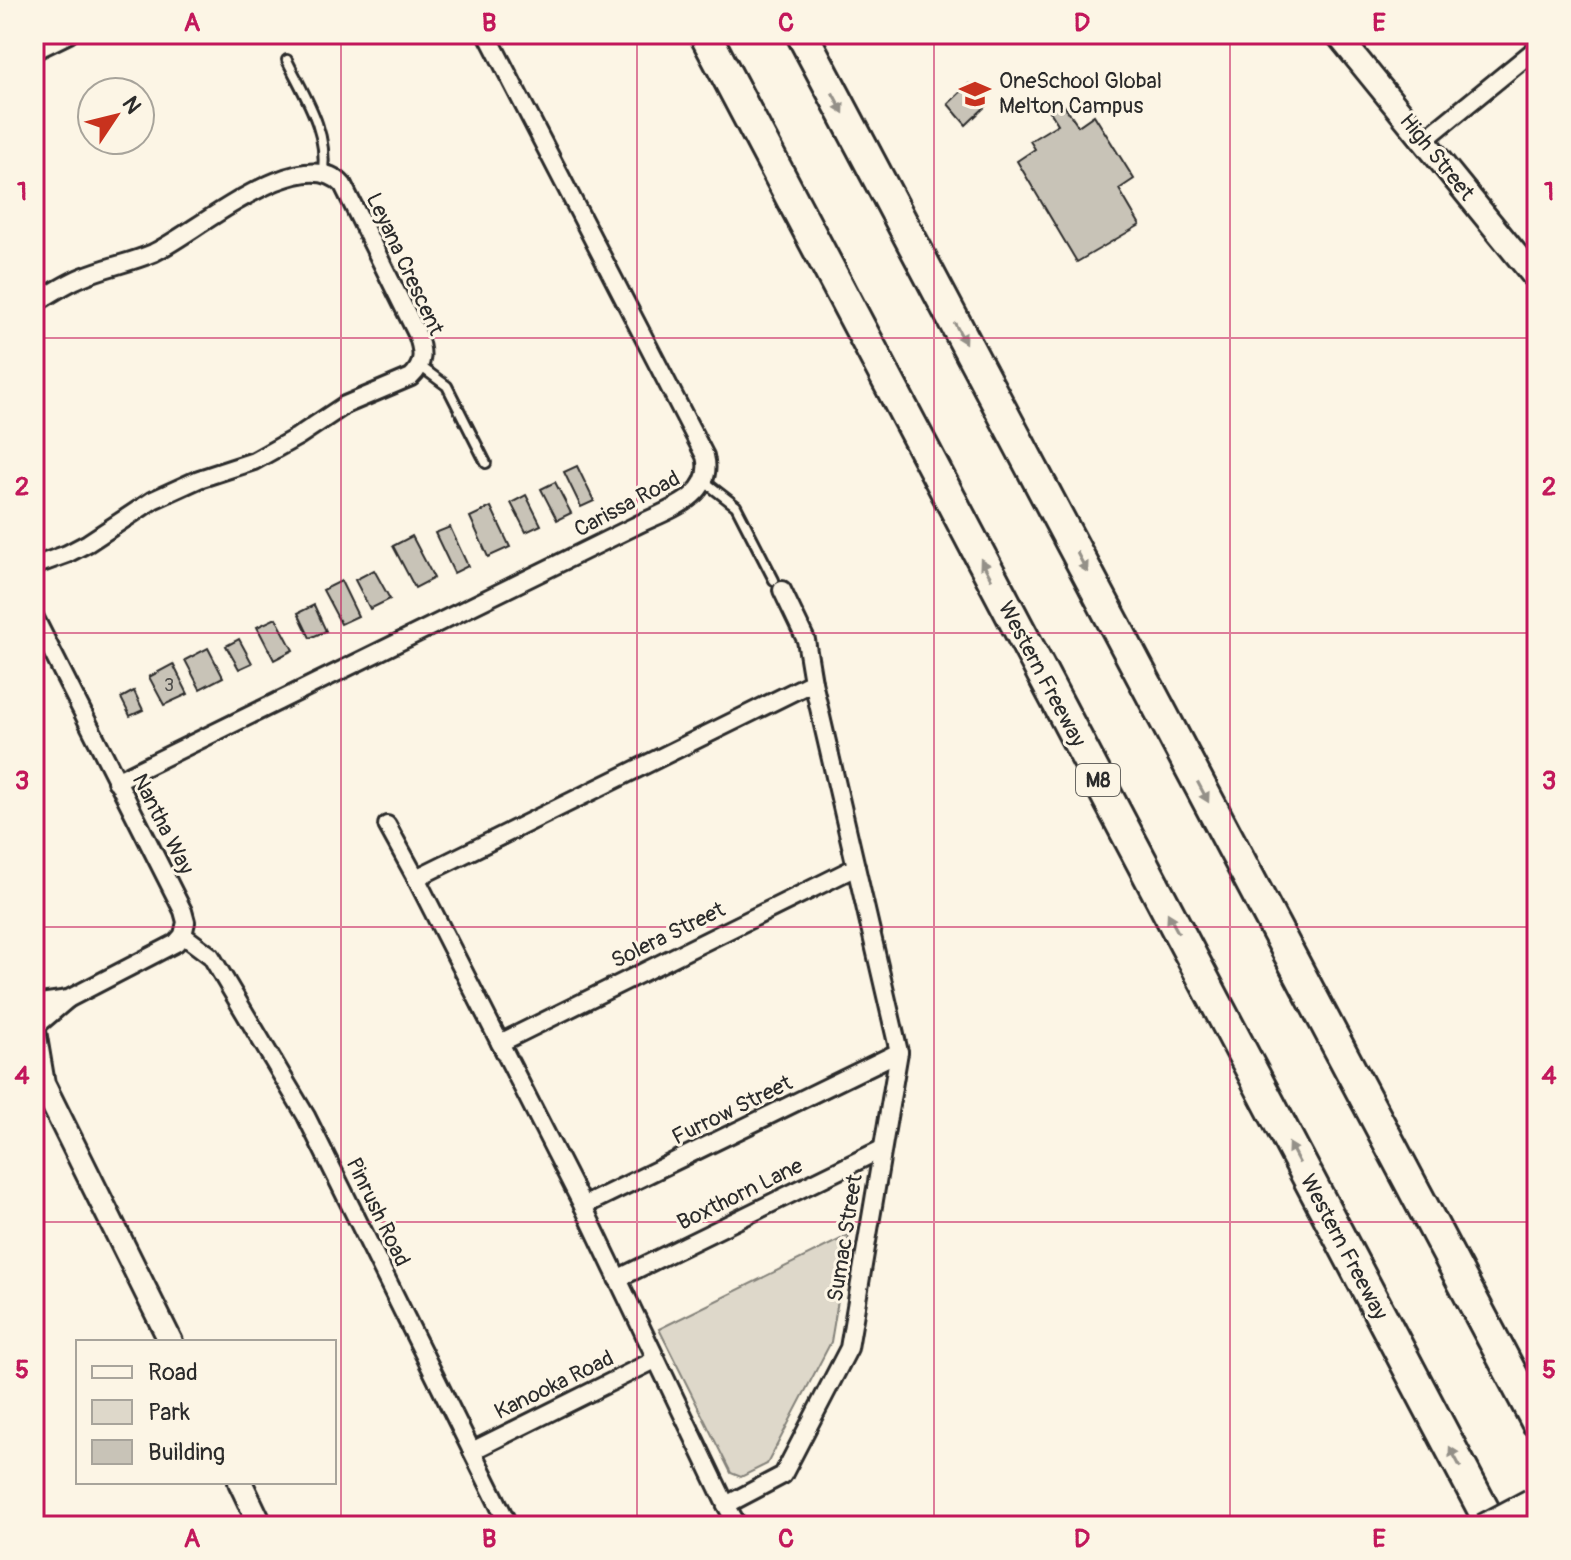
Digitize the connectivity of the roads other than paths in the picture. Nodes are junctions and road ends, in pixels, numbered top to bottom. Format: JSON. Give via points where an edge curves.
{"nodes":[{"id":1,"x":69,"y":34,"type":"edge"},
{"id":2,"x":487,"y":34,"type":"edge"},
{"id":3,"x":705,"y":34,"type":"edge"},
{"id":4,"x":802,"y":34,"type":"edge"},
{"id":5,"x":1337,"y":34,"type":"edge"},
{"id":6,"x":1537,"y":48,"type":"edge"},
{"id":7,"x":34,"y":51,"type":"edge"},
{"id":8,"x":287,"y":60,"type":"dead end"},
{"id":9,"x":1423,"y":141,"type":"junction"},
{"id":10,"x":323,"y":172,"type":"junction"},
{"id":11,"x":1537,"y":280,"type":"edge"},
{"id":12,"x":34,"y":304,"type":"edge"},
{"id":13,"x":420,"y":366,"type":"junction"},
{"id":14,"x":486,"y":463,"type":"dead end"},
{"id":15,"x":705,"y":482,"type":"junction"},
{"id":16,"x":34,"y":566,"type":"edge"},
{"id":17,"x":778,"y":585,"type":"joint"},
{"id":18,"x":34,"y":616,"type":"edge"},
{"id":19,"x":813,"y":682,"type":"junction"},
{"id":20,"x":116,"y":781,"type":"junction"},
{"id":21,"x":387,"y":825,"type":"dead end"},
{"id":22,"x":856,"y":867,"type":"junction"},
{"id":23,"x":416,"y":878,"type":"junction"},
{"id":24,"x":183,"y":935,"type":"junction"},
{"id":25,"x":68,"y":999,"type":"junction"},
{"id":26,"x":34,"y":1004,"type":"edge"},
{"id":27,"x":34,"y":1019,"type":"edge"},
{"id":28,"x":34,"y":1030,"type":"edge"},
{"id":29,"x":500,"y":1043,"type":"junction"},
{"id":30,"x":899,"y":1052,"type":"junction"},
{"id":31,"x":39,"y":1078,"type":"edge"},
{"id":32,"x":882,"y":1149,"type":"junction"},
{"id":33,"x":583,"y":1206,"type":"junction"},
{"id":34,"x":617,"y":1279,"type":"junction"},
{"id":35,"x":170,"y":1340,"type":"edge"},
{"id":36,"x":655,"y":1360,"type":"junction"},
{"id":37,"x":1537,"y":1422,"type":"edge"},
{"id":38,"x":472,"y":1451,"type":"junction"},
{"id":39,"x":241,"y":1484,"type":"edge"},
{"id":40,"x":1533,"y":1499,"type":"edge"},
{"id":41,"x":726,"y":1505,"type":"junction"},
{"id":42,"x":261,"y":1526,"type":"edge"},
{"id":43,"x":509,"y":1526,"type":"edge"},
{"id":44,"x":738,"y":1526,"type":"edge"},
{"id":45,"x":1483,"y":1526,"type":"edge"},
{"id":46,"x":1492,"y":1526,"type":"edge"}],
"edges":[{"from":1,"to":7,"type":"street"},
{"from":2,"to":15,"type":"street","name":"Carissa Road","via":[[705,456]]},
{"from":46,"to":3,"type":"highway","name":"Western Freeway","number":"M8","one_way":true},
{"from":4,"to":37,"type":"highway","one_way":true},
{"from":5,"to":9,"type":"street","name":"High Street"},
{"from":6,"to":9,"type":"street"},
{"from":8,"to":10,"type":"lane","via":[[322,132]]},
{"from":9,"to":11,"type":"street","name":"High Street"},
{"from":10,"to":12,"type":"street","via":[[308,172],[248,195],[173,244],[82,277]]},
{"from":10,"to":13,"type":"street","name":"Leyana Crescent","via":[[336,177],[351,199],[417,334]]},
{"from":13,"to":14,"type":"lane","via":[[447,386]]},
{"from":13,"to":16,"type":"street","name":"Leyana Crescent","via":[[411,377],[345,405],[254,461],[164,494],[88,543]]},
{"from":15,"to":17,"type":"lane","via":[[741,515]]},
{"from":15,"to":20,"type":"street","name":"Carissa Road","via":[[694,496],[633,527]]},
{"from":17,"to":19,"type":"street","name":"Sumac Street","via":[[806,640]]},
{"from":18,"to":20,"type":"street","name":"Nantha Way"},
{"from":19,"to":22,"type":"street","name":"Sumac Street"},
{"from":19,"to":23,"type":"street"},
{"from":20,"to":24,"type":"street","name":"Nantha Way","via":[[183,911]]},
{"from":21,"to":23,"type":"street"},
{"from":22,"to":29,"type":"street","name":"Solera Street"},
{"from":22,"to":30,"type":"street","name":"Sumac Street"},
{"from":23,"to":29,"type":"street"},
{"from":24,"to":25,"type":"street","via":[[165,951]]},
{"from":24,"to":38,"type":"street","name":"Pinrush Road","via":[[211,956],[277,1064]]},
{"from":25,"to":26,"type":"street"},
{"from":25,"to":28,"type":"street"},
{"from":27,"to":28,"type":"street"},
{"from":28,"to":31,"type":"street"},
{"from":29,"to":33,"type":"street"},
{"from":30,"to":32,"type":"street","name":"Sumac Street"},
{"from":30,"to":33,"type":"street","name":"Furrow Street"},
{"from":31,"to":35,"type":"street"},
{"from":32,"to":34,"type":"street","name":"Boxthorn Lane"},
{"from":32,"to":41,"type":"street","name":"Sumac Street","via":[[849,1348],[783,1475]]},
{"from":33,"to":34,"type":"street"},
{"from":34,"to":36,"type":"street"},
{"from":36,"to":38,"type":"street","name":"Kanooka Road"},
{"from":36,"to":41,"type":"street"},
{"from":38,"to":43,"type":"street","name":"Pinrush Road"},
{"from":39,"to":42,"type":"street"},
{"from":40,"to":45,"type":"street","bridge":true},
{"from":41,"to":44,"type":"street"}]}
